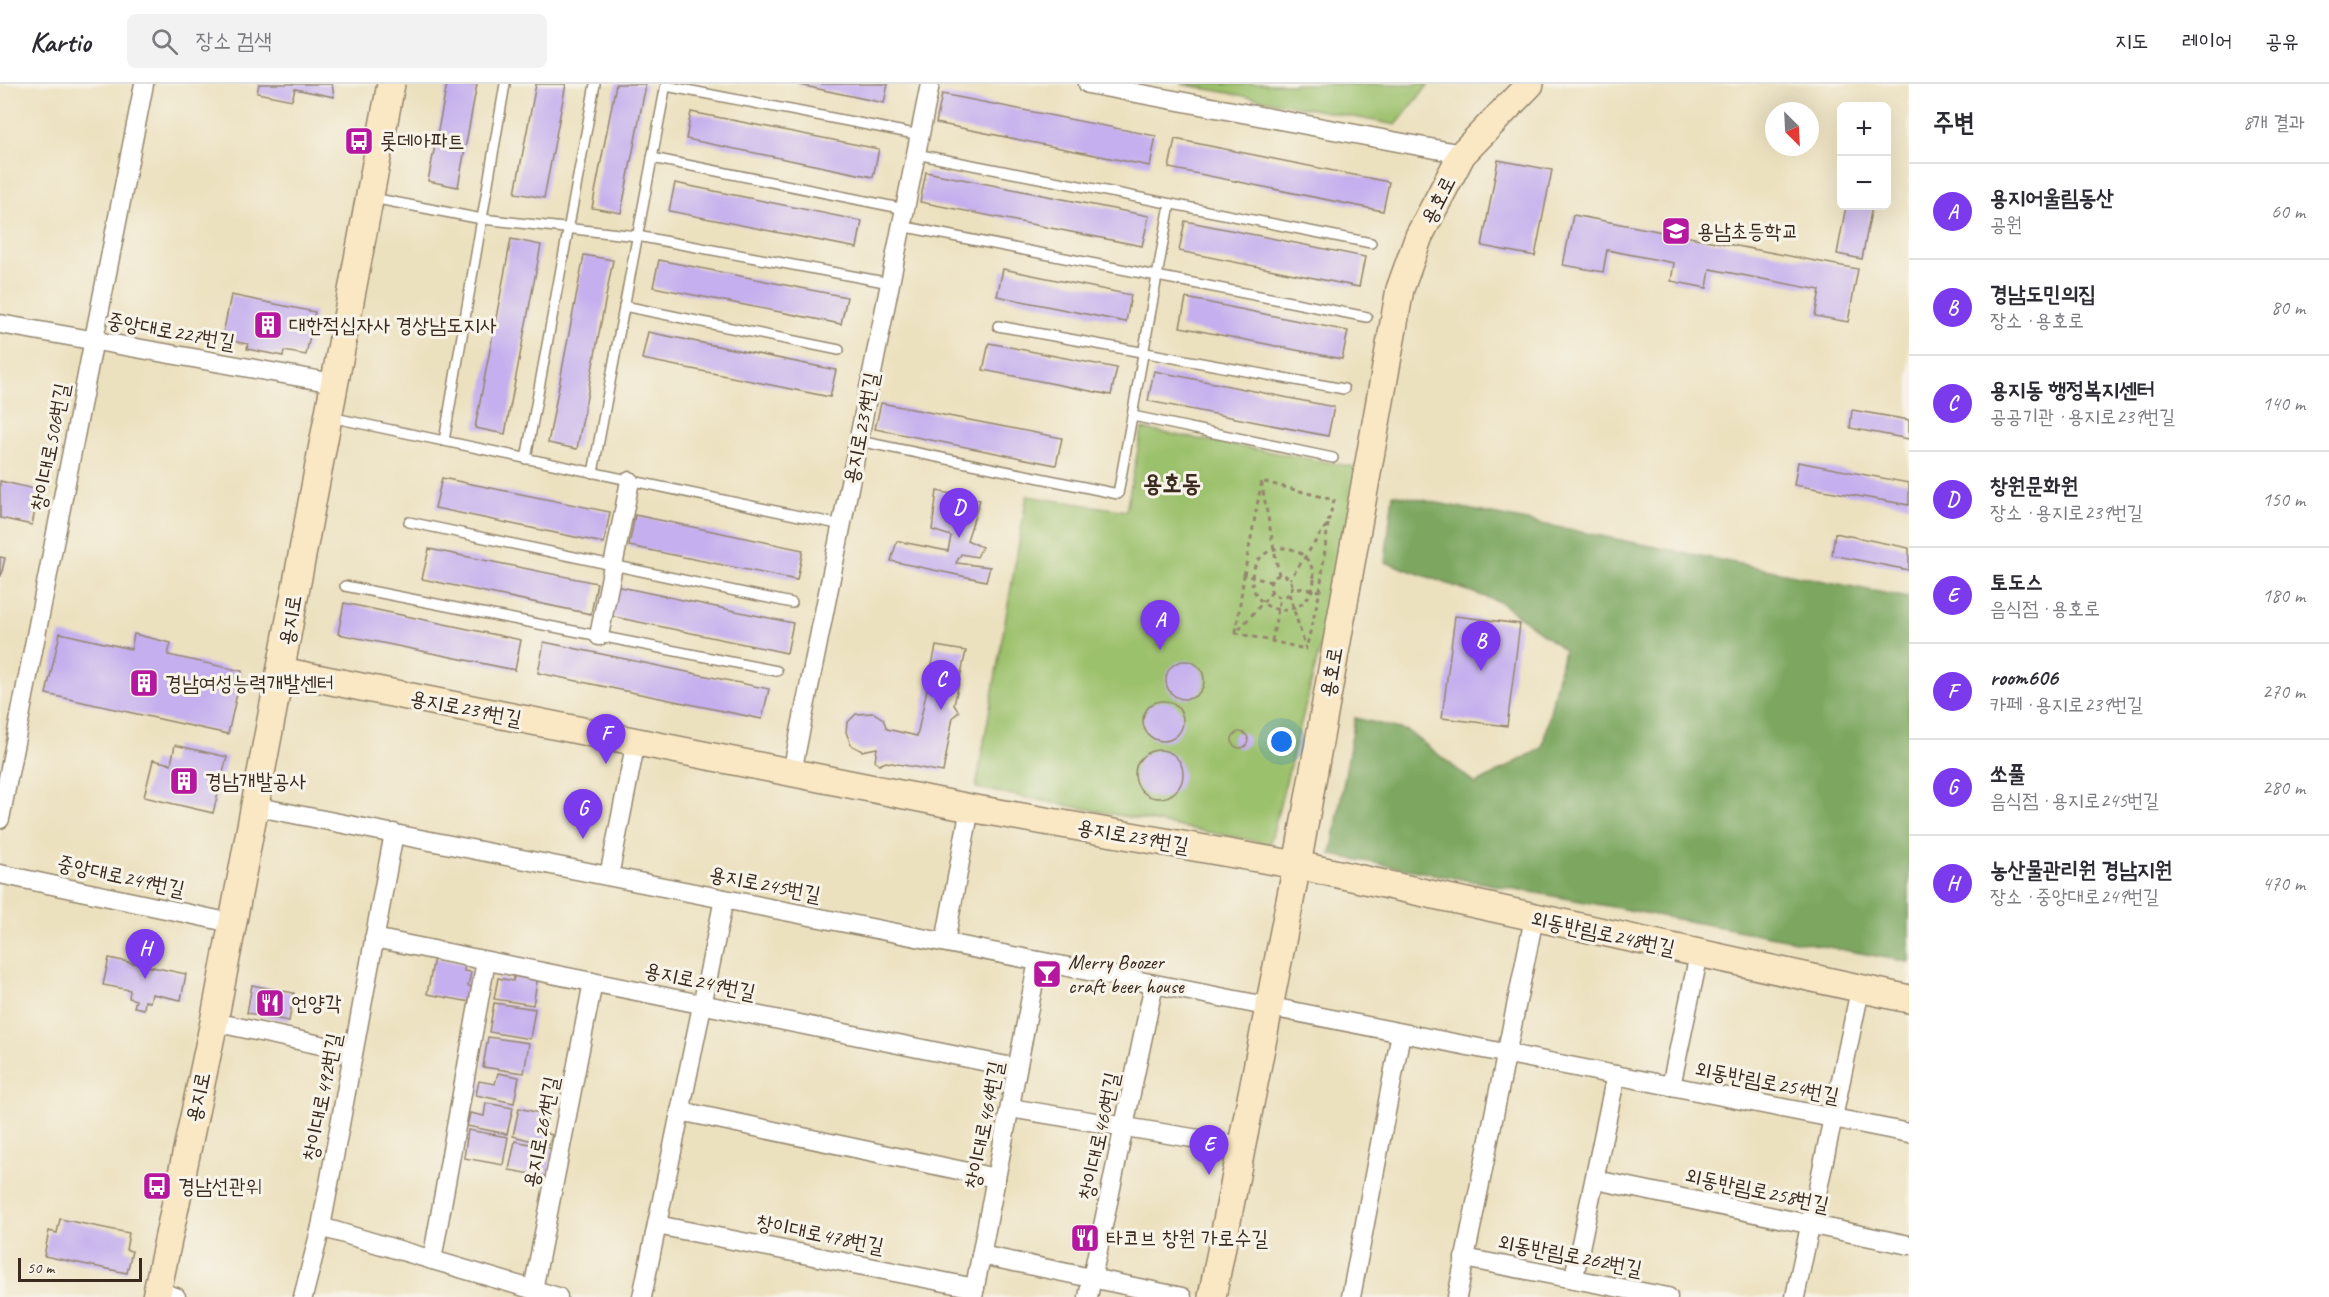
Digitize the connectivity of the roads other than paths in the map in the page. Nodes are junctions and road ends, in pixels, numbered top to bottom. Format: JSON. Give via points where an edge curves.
{"nodes":[{"id":1,"x":144,"y":84,"type":"edge"},
{"id":2,"x":391,"y":84,"type":"edge"},
{"id":3,"x":505,"y":84,"type":"edge"},
{"id":4,"x":596,"y":84,"type":"edge"},
{"id":5,"x":930,"y":84,"type":"edge"},
{"id":6,"x":1088,"y":84,"type":"edge"},
{"id":7,"x":1530,"y":84,"type":"edge"},
{"id":8,"x":666,"y":85,"type":"edge"},
{"id":9,"x":920,"y":135,"type":"junction"},
{"id":10,"x":916,"y":154,"type":"junction"},
{"id":11,"x":1462,"y":154,"type":"junction"},
{"id":12,"x":652,"y":158,"type":"junction"},
{"id":13,"x":369,"y":197,"type":"junction"},
{"id":14,"x":1170,"y":204,"type":"junction"},
{"id":15,"x":903,"y":218,"type":"junction"},
{"id":16,"x":482,"y":219,"type":"junction"},
{"id":17,"x":569,"y":228,"type":"junction"},
{"id":18,"x":638,"y":236,"type":"junction"},
{"id":19,"x":1371,"y":243,"type":"dead end"},
{"id":20,"x":1156,"y":276,"type":"junction"},
{"id":21,"x":890,"y":284,"type":"junction"},
{"id":22,"x":624,"y":306,"type":"junction"},
{"id":23,"x":1367,"y":317,"type":"dead end"},
{"id":24,"x":0,"y":324,"type":"edge"},
{"id":25,"x":998,"y":326,"type":"dead end"},
{"id":26,"x":94,"y":340,"type":"junction"},
{"id":27,"x":839,"y":350,"type":"dead end"},
{"id":28,"x":1144,"y":353,"type":"junction"},
{"id":29,"x":334,"y":382,"type":"junction"},
{"id":30,"x":1344,"y":389,"type":"dead end"},
{"id":31,"x":327,"y":416,"type":"junction"},
{"id":32,"x":1133,"y":416,"type":"junction"},
{"id":33,"x":444,"y":441,"type":"junction"},
{"id":34,"x":858,"y":441,"type":"junction"},
{"id":35,"x":1333,"y":458,"type":"dead end"},
{"id":36,"x":526,"y":459,"type":"junction"},
{"id":37,"x":593,"y":473,"type":"junction"},
{"id":38,"x":630,"y":481,"type":"junction"},
{"id":39,"x":409,"y":522,"type":"dead end"},
{"id":40,"x":842,"y":525,"type":"junction"},
{"id":41,"x":613,"y":565,"type":"junction"},
{"id":42,"x":345,"y":586,"type":"dead end"},
{"id":43,"x":792,"y":603,"type":"dead end"},
{"id":44,"x":598,"y":636,"type":"junction"},
{"id":45,"x":281,"y":671,"type":"junction"},
{"id":46,"x":777,"y":671,"type":"dead end"},
{"id":47,"x":636,"y":741,"type":"junction"},
{"id":48,"x":792,"y":772,"type":"junction"},
{"id":49,"x":254,"y":806,"type":"junction"},
{"id":50,"x":970,"y":808,"type":"junction"},
{"id":51,"x":0,"y":819,"type":"edge"},
{"id":52,"x":394,"y":833,"type":"junction"},
{"id":53,"x":1297,"y":865,"type":"junction"},
{"id":54,"x":0,"y":874,"type":"edge"},
{"id":55,"x":609,"y":876,"type":"junction"},
{"id":56,"x":724,"y":899,"type":"junction"},
{"id":57,"x":1534,"y":918,"type":"junction"},
{"id":58,"x":232,"y":923,"type":"junction"},
{"id":59,"x":374,"y":938,"type":"junction"},
{"id":60,"x":945,"y":942,"type":"junction"},
{"id":61,"x":1699,"y":954,"type":"junction"},
{"id":62,"x":486,"y":961,"type":"junction"},
{"id":63,"x":1038,"y":961,"type":"junction"},
{"id":64,"x":593,"y":982,"type":"junction"},
{"id":65,"x":1154,"y":984,"type":"junction"},
{"id":66,"x":1860,"y":990,"type":"junction"},
{"id":67,"x":1909,"y":999,"type":"edge"},
{"id":68,"x":702,"y":1005,"type":"junction"},
{"id":69,"x":1267,"y":1006,"type":"junction"},
{"id":70,"x":214,"y":1022,"type":"junction"},
{"id":71,"x":1401,"y":1033,"type":"junction"},
{"id":72,"x":353,"y":1052,"type":"junction"},
{"id":73,"x":1506,"y":1053,"type":"junction"},
{"id":74,"x":1017,"y":1068,"type":"junction"},
{"id":75,"x":1616,"y":1075,"type":"junction"},
{"id":76,"x":1671,"y":1086,"type":"junction"},
{"id":77,"x":1010,"y":1108,"type":"junction"},
{"id":78,"x":680,"y":1111,"type":"junction"},
{"id":79,"x":1833,"y":1118,"type":"junction"},
{"id":80,"x":1124,"y":1127,"type":"junction"},
{"id":81,"x":1909,"y":1133,"type":"edge"},
{"id":82,"x":1241,"y":1146,"type":"junction"},
{"id":83,"x":996,"y":1178,"type":"junction"},
{"id":84,"x":1596,"y":1180,"type":"junction"},
{"id":85,"x":657,"y":1225,"type":"junction"},
{"id":86,"x":1812,"y":1225,"type":"junction"},
{"id":87,"x":321,"y":1227,"type":"junction"},
{"id":88,"x":1909,"y":1245,"type":"edge"},
{"id":89,"x":981,"y":1255,"type":"junction"},
{"id":90,"x":1464,"y":1258,"type":"junction"},
{"id":91,"x":432,"y":1260,"type":"junction"},
{"id":92,"x":1574,"y":1277,"type":"junction"},
{"id":93,"x":1093,"y":1278,"type":"junction"},
{"id":94,"x":533,"y":1290,"type":"junction"},
{"id":95,"x":974,"y":1293,"type":"edge"},
{"id":96,"x":1624,"y":1293,"type":"edge"},
{"id":97,"x":163,"y":1295,"type":"edge"},
{"id":98,"x":303,"y":1297,"type":"edge"},
{"id":99,"x":558,"y":1297,"type":"edge"},
{"id":100,"x":642,"y":1297,"type":"edge"},
{"id":101,"x":1089,"y":1297,"type":"edge"},
{"id":102,"x":1182,"y":1297,"type":"edge"},
{"id":103,"x":1212,"y":1297,"type":"edge"},
{"id":104,"x":1352,"y":1297,"type":"edge"},
{"id":105,"x":1457,"y":1297,"type":"edge"},
{"id":106,"x":1668,"y":1297,"type":"edge"},
{"id":107,"x":1795,"y":1297,"type":"edge"}],
"edges":[{"from":1,"to":26,"type":"street","name":"창이대로506번길"},
{"from":2,"to":13,"type":"street","name":"용지로"},
{"from":3,"to":16,"type":"lane"},
{"from":4,"to":17,"type":"lane"},
{"from":5,"to":9,"type":"street","name":"용지로239번길"},
{"from":6,"to":11,"type":"street"},
{"from":7,"to":11,"type":"street","name":"용호로"},
{"from":8,"to":9,"type":"lane"},
{"from":8,"to":12,"type":"lane"},
{"from":9,"to":10,"type":"street","name":"용지로239번길"},
{"from":10,"to":14,"type":"lane"},
{"from":10,"to":15,"type":"street","name":"용지로239번길"},
{"from":11,"to":53,"type":"street","name":"용호로","via":[[1419,236],[1400,289]]},
{"from":12,"to":15,"type":"lane"},
{"from":12,"to":18,"type":"lane"},
{"from":13,"to":16,"type":"lane"},
{"from":13,"to":29,"type":"street","name":"용지로"},
{"from":14,"to":19,"type":"lane"},
{"from":14,"to":20,"type":"lane"},
{"from":15,"to":20,"type":"lane"},
{"from":15,"to":21,"type":"street","name":"용지로239번길"},
{"from":16,"to":17,"type":"lane"},
{"from":16,"to":33,"type":"lane"},
{"from":17,"to":18,"type":"lane"},
{"from":17,"to":36,"type":"lane"},
{"from":18,"to":21,"type":"lane"},
{"from":18,"to":22,"type":"lane"},
{"from":20,"to":23,"type":"lane"},
{"from":20,"to":28,"type":"lane"},
{"from":21,"to":34,"type":"street","name":"용지로239번길"},
{"from":22,"to":27,"type":"lane"},
{"from":22,"to":37,"type":"lane"},
{"from":24,"to":26,"type":"street","name":"중앙대로227번길"},
{"from":25,"to":28,"type":"lane"},
{"from":26,"to":29,"type":"street","name":"중앙대로227번길"},
{"from":26,"to":51,"type":"street","name":"창이대로506번길"},
{"from":28,"to":30,"type":"lane"},
{"from":28,"to":32,"type":"lane"},
{"from":29,"to":31,"type":"street","name":"용지로"},
{"from":31,"to":33,"type":"lane"},
{"from":31,"to":45,"type":"street","name":"용지로"},
{"from":32,"to":34,"type":"lane","via":[[1118,494]]},
{"from":32,"to":35,"type":"lane"},
{"from":33,"to":36,"type":"lane"},
{"from":34,"to":40,"type":"street","name":"용지로239번길"},
{"from":36,"to":37,"type":"lane"},
{"from":37,"to":38,"type":"lane"},
{"from":38,"to":40,"type":"lane"},
{"from":38,"to":41,"type":"street"},
{"from":39,"to":41,"type":"lane"},
{"from":40,"to":48,"type":"street","name":"용지로239번길"},
{"from":41,"to":43,"type":"lane"},
{"from":41,"to":44,"type":"street"},
{"from":42,"to":44,"type":"lane"},
{"from":44,"to":46,"type":"lane"},
{"from":45,"to":47,"type":"street","name":"용지로239번길"},
{"from":45,"to":49,"type":"street","name":"용지로"},
{"from":47,"to":48,"type":"street","name":"용지로239번길"},
{"from":47,"to":55,"type":"street"},
{"from":48,"to":50,"type":"street","name":"용지로239번길"},
{"from":49,"to":52,"type":"street","name":"용지로245번길"},
{"from":49,"to":58,"type":"street","name":"용지로"},
{"from":50,"to":53,"type":"street","name":"용지로239번길"},
{"from":50,"to":60,"type":"street"},
{"from":52,"to":55,"type":"street","name":"용지로245번길"},
{"from":52,"to":59,"type":"street","name":"창이대로492번길"},
{"from":53,"to":57,"type":"street","name":"외동반림로248번길"},
{"from":53,"to":69,"type":"street","name":"용호로"},
{"from":54,"to":58,"type":"street","name":"중앙대로249번길"},
{"from":55,"to":56,"type":"street","name":"용지로245번길"},
{"from":56,"to":60,"type":"street","name":"용지로245번길"},
{"from":56,"to":68,"type":"street"},
{"from":57,"to":61,"type":"street","name":"외동반림로248번길"},
{"from":57,"to":73,"type":"street"},
{"from":58,"to":70,"type":"street","name":"용지로"},
{"from":59,"to":62,"type":"street","name":"용지로249번길"},
{"from":59,"to":72,"type":"street","name":"창이대로492번길"},
{"from":60,"to":63,"type":"street","name":"용지로245번길"},
{"from":61,"to":66,"type":"street","name":"외동반림로248번길"},
{"from":61,"to":76,"type":"street"},
{"from":62,"to":64,"type":"street","name":"용지로249번길"},
{"from":62,"to":91,"type":"street"},
{"from":63,"to":65,"type":"street","name":"용지로245번길"},
{"from":63,"to":74,"type":"street","name":"창이대로464번길"},
{"from":64,"to":68,"type":"street","name":"용지로249번길"},
{"from":64,"to":94,"type":"street","name":"용지로261번길"},
{"from":65,"to":69,"type":"street","name":"용지로245번길"},
{"from":65,"to":80,"type":"street","name":"창이대로460번길"},
{"from":66,"to":67,"type":"street","name":"외동반림로248번길"},
{"from":66,"to":79,"type":"street"},
{"from":68,"to":74,"type":"street","name":"용지로249번길"},
{"from":68,"to":78,"type":"street"},
{"from":69,"to":71,"type":"street","name":"외동반림로254번길"},
{"from":69,"to":82,"type":"street","name":"용호로"},
{"from":70,"to":72,"type":"street"},
{"from":70,"to":97,"type":"street","name":"용지로"},
{"from":71,"to":73,"type":"street","name":"외동반림로254번길"},
{"from":71,"to":104,"type":"street"},
{"from":72,"to":87,"type":"street","name":"창이대로492번길"},
{"from":73,"to":75,"type":"street","name":"외동반림로254번길"},
{"from":73,"to":90,"type":"street"},
{"from":74,"to":77,"type":"street","name":"창이대로464번길"},
{"from":75,"to":76,"type":"street","name":"외동반림로254번길"},
{"from":75,"to":84,"type":"street"},
{"from":76,"to":79,"type":"street","name":"외동반림로254번길"},
{"from":77,"to":80,"type":"street"},
{"from":77,"to":83,"type":"street","name":"창이대로464번길"},
{"from":78,"to":83,"type":"street"},
{"from":78,"to":85,"type":"street"},
{"from":79,"to":81,"type":"street","name":"외동반림로254번길"},
{"from":79,"to":86,"type":"street"},
{"from":80,"to":82,"type":"street"},
{"from":80,"to":93,"type":"street","name":"창이대로460번길"},
{"from":82,"to":103,"type":"street","name":"용호로"},
{"from":83,"to":89,"type":"street","name":"창이대로464번길"},
{"from":84,"to":86,"type":"street","name":"외동반림로258번길"},
{"from":84,"to":92,"type":"street"},
{"from":85,"to":95,"type":"street","name":"창이대로478번길"},
{"from":85,"to":100,"type":"street"},
{"from":86,"to":88,"type":"street","name":"외동반림로258번길"},
{"from":86,"to":107,"type":"street"},
{"from":87,"to":91,"type":"street"},
{"from":87,"to":98,"type":"street","name":"창이대로492번길"},
{"from":89,"to":93,"type":"street"},
{"from":89,"to":95,"type":"street","name":"창이대로464번길"},
{"from":90,"to":92,"type":"street","name":"외동반림로262번길"},
{"from":90,"to":105,"type":"street"},
{"from":91,"to":94,"type":"street"},
{"from":92,"to":96,"type":"street","name":"외동반림로262번길"},
{"from":93,"to":101,"type":"street","name":"창이대로460번길"},
{"from":93,"to":102,"type":"street"},
{"from":94,"to":99,"type":"street"},
{"from":96,"to":106,"type":"street","name":"외동반림로262번길"}]}
